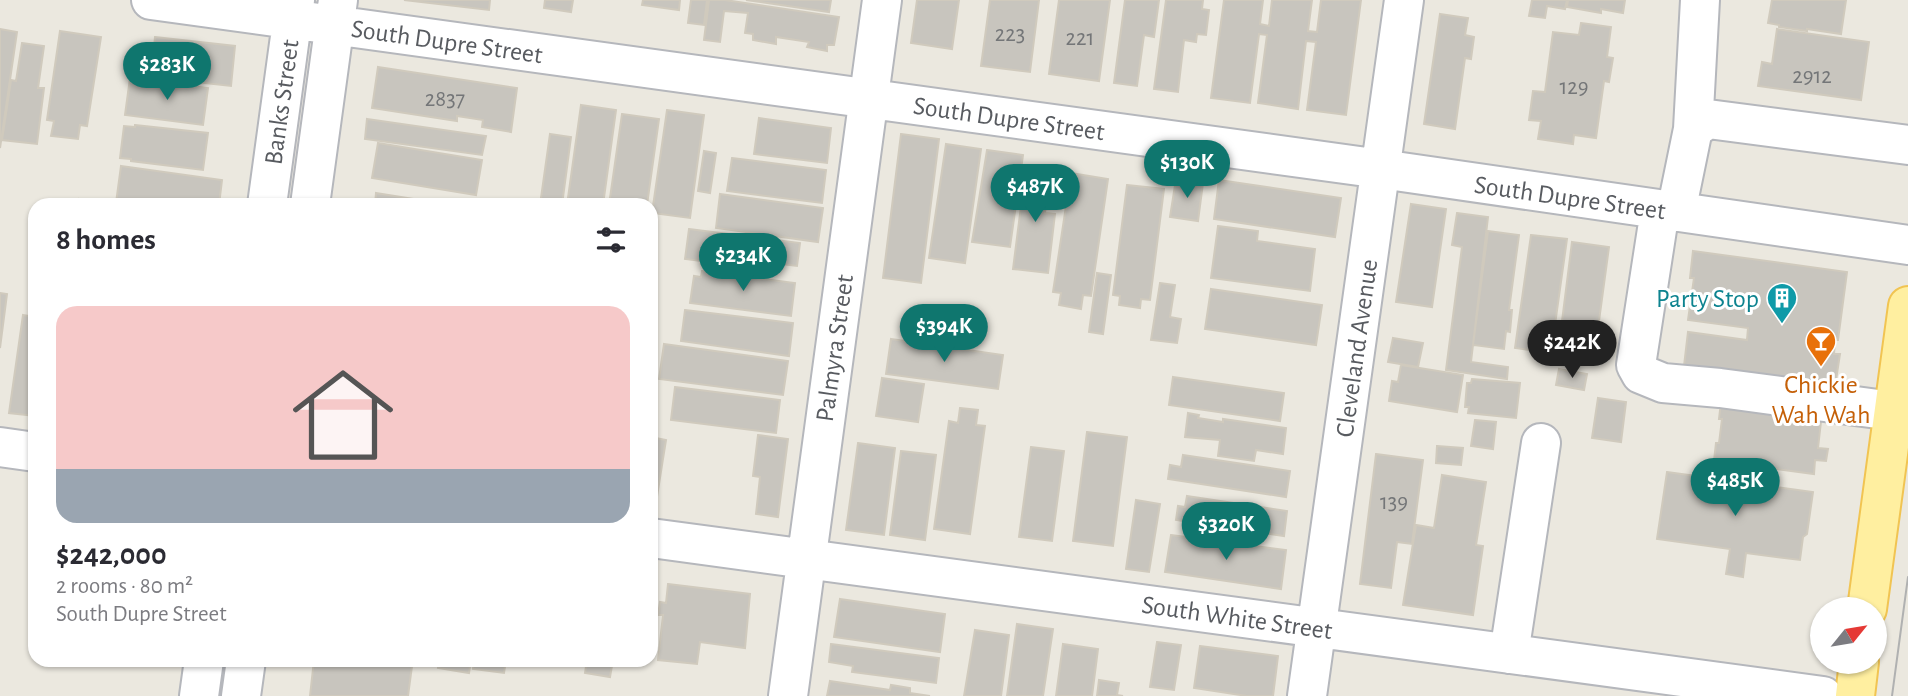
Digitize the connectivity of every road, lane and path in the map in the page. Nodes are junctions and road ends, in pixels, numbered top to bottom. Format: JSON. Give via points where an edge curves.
{"nodes":[{"id":1,"x":151,"y":0,"type":"edge"},
{"id":2,"x":882,"y":0,"type":"edge"},
{"id":3,"x":1404,"y":0,"type":"edge"},
{"id":4,"x":1700,"y":0,"type":"edge"},
{"id":5,"x":294,"y":10,"type":"edge"},
{"id":6,"x":336,"y":13,"type":"edge"},
{"id":7,"x":868,"y":99,"type":"junction"},
{"id":8,"x":1693,"y":129,"type":"junction"},
{"id":9,"x":1908,"y":145,"type":"edge"},
{"id":10,"x":1381,"y":169,"type":"junction"},
{"id":11,"x":268,"y":198,"type":"edge"},
{"id":12,"x":311,"y":198,"type":"edge"},
{"id":13,"x":1668,"y":211,"type":"junction"},
{"id":14,"x":1908,"y":245,"type":"edge"},
{"id":15,"x":1908,"y":306,"type":"edge"},
{"id":16,"x":1894,"y":411,"type":"junction"},
{"id":17,"x":1541,"y":443,"type":"dead end"},
{"id":18,"x":0,"y":447,"type":"edge"},
{"id":19,"x":28,"y":451,"type":"edge"},
{"id":20,"x":658,"y":539,"type":"edge"},
{"id":21,"x":806,"y":560,"type":"junction"},
{"id":22,"x":1869,"y":597,"type":"edge"},
{"id":23,"x":1316,"y":628,"type":"junction"},
{"id":24,"x":1508,"y":654,"type":"junction"},
{"id":25,"x":203,"y":667,"type":"edge"},
{"id":26,"x":245,"y":667,"type":"edge"},
{"id":27,"x":1858,"y":674,"type":"edge"},
{"id":28,"x":199,"y":696,"type":"edge"},
{"id":29,"x":241,"y":696,"type":"edge"},
{"id":30,"x":788,"y":696,"type":"edge"},
{"id":31,"x":1307,"y":696,"type":"edge"},
{"id":32,"x":1823,"y":696,"type":"edge"},
{"id":33,"x":1855,"y":696,"type":"edge"}],
"edges":[{"from":1,"to":5,"type":"street","name":"South Dupre Street"},
{"from":2,"to":7,"type":"street","name":"Palmyra Street"},
{"from":3,"to":10,"type":"street","name":"Cleveland Avenue"},
{"from":4,"to":8,"type":"street"},
{"from":5,"to":6,"type":"street","name":"South Dupre Street"},
{"from":5,"to":11,"type":"street","name":"Banks Street"},
{"from":6,"to":7,"type":"street","name":"South Dupre Street"},
{"from":6,"to":12,"type":"street","name":"Banks Street"},
{"from":7,"to":10,"type":"street","name":"South Dupre Street"},
{"from":7,"to":21,"type":"street","name":"Palmyra Street"},
{"from":8,"to":9,"type":"street","via":[[1708,119]]},
{"from":8,"to":13,"type":"street"},
{"from":10,"to":13,"type":"street","name":"South Dupre Street"},
{"from":10,"to":23,"type":"street","name":"Cleveland Avenue"},
{"from":13,"to":14,"type":"street","name":"South Dupre Street"},
{"from":13,"to":16,"type":"street","via":[[1636,366],[1642,374],[1663,383]]},
{"from":15,"to":16,"type":"main road"},
{"from":16,"to":22,"type":"main road"},
{"from":17,"to":24,"type":"street"},
{"from":18,"to":19,"type":"street"},
{"from":20,"to":21,"type":"street","name":"South White Street"},
{"from":21,"to":23,"type":"street","name":"South White Street"},
{"from":21,"to":30,"type":"street","name":"Palmyra Street"},
{"from":23,"to":24,"type":"street","name":"South White Street"},
{"from":23,"to":31,"type":"street","name":"Cleveland Avenue"},
{"from":24,"to":32,"type":"street","name":"South White Street"},
{"from":25,"to":28,"type":"street"},
{"from":26,"to":29,"type":"street"},
{"from":27,"to":33,"type":"main road"}]}
